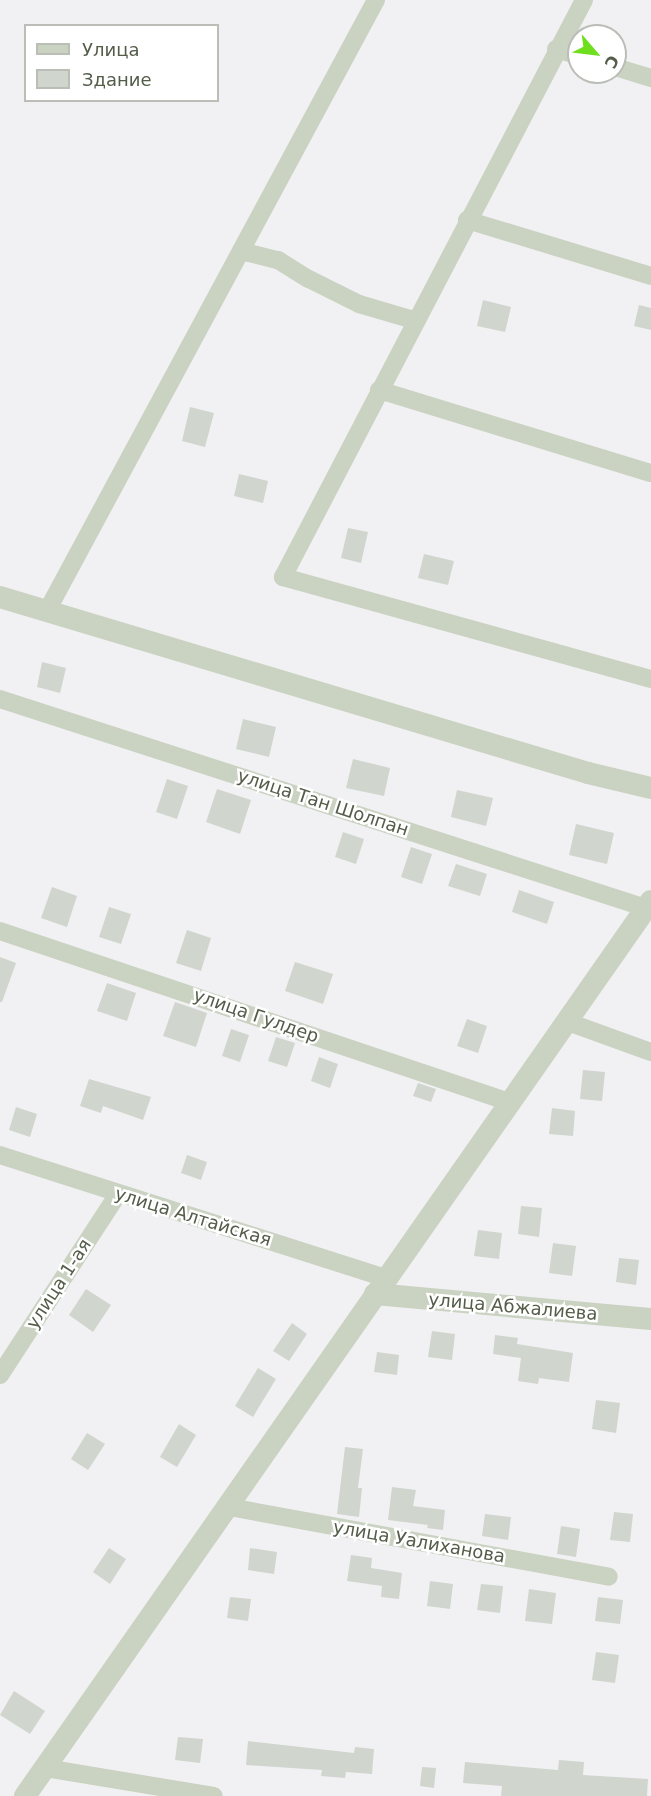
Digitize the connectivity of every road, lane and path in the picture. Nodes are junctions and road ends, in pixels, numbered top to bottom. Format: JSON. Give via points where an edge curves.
{"nodes":[{"id":1,"x":376,"y":0,"type":"edge"},
{"id":2,"x":584,"y":0,"type":"edge"},
{"id":3,"x":556,"y":49,"type":"junction"},
{"id":4,"x":567,"y":52,"type":"edge"},
{"id":5,"x":627,"y":71,"type":"edge"},
{"id":6,"x":651,"y":78,"type":"edge"},
{"id":7,"x":467,"y":220,"type":"junction"},
{"id":8,"x":241,"y":251,"type":"junction"},
{"id":9,"x":651,"y":276,"type":"edge"},
{"id":10,"x":417,"y":321,"type":"junction"},
{"id":11,"x":380,"y":390,"type":"junction"},
{"id":12,"x":651,"y":473,"type":"edge"},
{"id":13,"x":0,"y":597,"type":"edge"},
{"id":14,"x":47,"y":610,"type":"junction"},
{"id":15,"x":651,"y":679,"type":"edge"},
{"id":16,"x":0,"y":699,"type":"edge"},
{"id":17,"x":651,"y":788,"type":"edge"},
{"id":18,"x":649,"y":904,"type":"edge"},
{"id":19,"x":0,"y":930,"type":"edge"},
{"id":20,"x":568,"y":1022,"type":"junction"},
{"id":21,"x":651,"y":1052,"type":"edge"},
{"id":22,"x":512,"y":1103,"type":"junction"},
{"id":23,"x":0,"y":1155,"type":"edge"},
{"id":24,"x":118,"y":1194,"type":"junction"},
{"id":25,"x":380,"y":1286,"type":"junction"},
{"id":26,"x":651,"y":1319,"type":"edge"},
{"id":27,"x":0,"y":1375,"type":"edge"},
{"id":28,"x":229,"y":1507,"type":"junction"},
{"id":29,"x":609,"y":1577,"type":"dead end"},
{"id":30,"x":45,"y":1768,"type":"junction"},
{"id":31,"x":24,"y":1796,"type":"edge"},
{"id":32,"x":214,"y":1796,"type":"edge"}],
"edges":[{"from":1,"to":8,"type":"street"},
{"from":2,"to":3,"type":"street"},
{"from":3,"to":4,"type":"street"},
{"from":3,"to":7,"type":"street"},
{"from":5,"to":6,"type":"street"},
{"from":7,"to":9,"type":"street"},
{"from":7,"to":10,"type":"street"},
{"from":8,"to":10,"type":"street","via":[[278,260],[359,304]]},
{"from":8,"to":14,"type":"street"},
{"from":10,"to":11,"type":"street"},
{"from":11,"to":12,"type":"street"},
{"from":11,"to":15,"type":"street","via":[[283,577]]},
{"from":13,"to":14,"type":"street"},
{"from":14,"to":17,"type":"street","via":[[588,773]]},
{"from":16,"to":18,"type":"street","name":"улица Тан Шолпан"},
{"from":18,"to":20,"type":"street"},
{"from":19,"to":22,"type":"street","name":"улица Гулдер"},
{"from":20,"to":21,"type":"street"},
{"from":20,"to":22,"type":"street"},
{"from":22,"to":25,"type":"street"},
{"from":23,"to":24,"type":"street","name":"улица Алтайская"},
{"from":24,"to":25,"type":"street","name":"улица Алтайская"},
{"from":24,"to":27,"type":"street","name":"улица 1-ая"},
{"from":25,"to":26,"type":"street","name":"улица Абжалиева"},
{"from":25,"to":28,"type":"street"},
{"from":28,"to":29,"type":"street","name":"улица Уалиханова"},
{"from":28,"to":30,"type":"street"},
{"from":30,"to":31,"type":"street"},
{"from":30,"to":32,"type":"street"}]}
